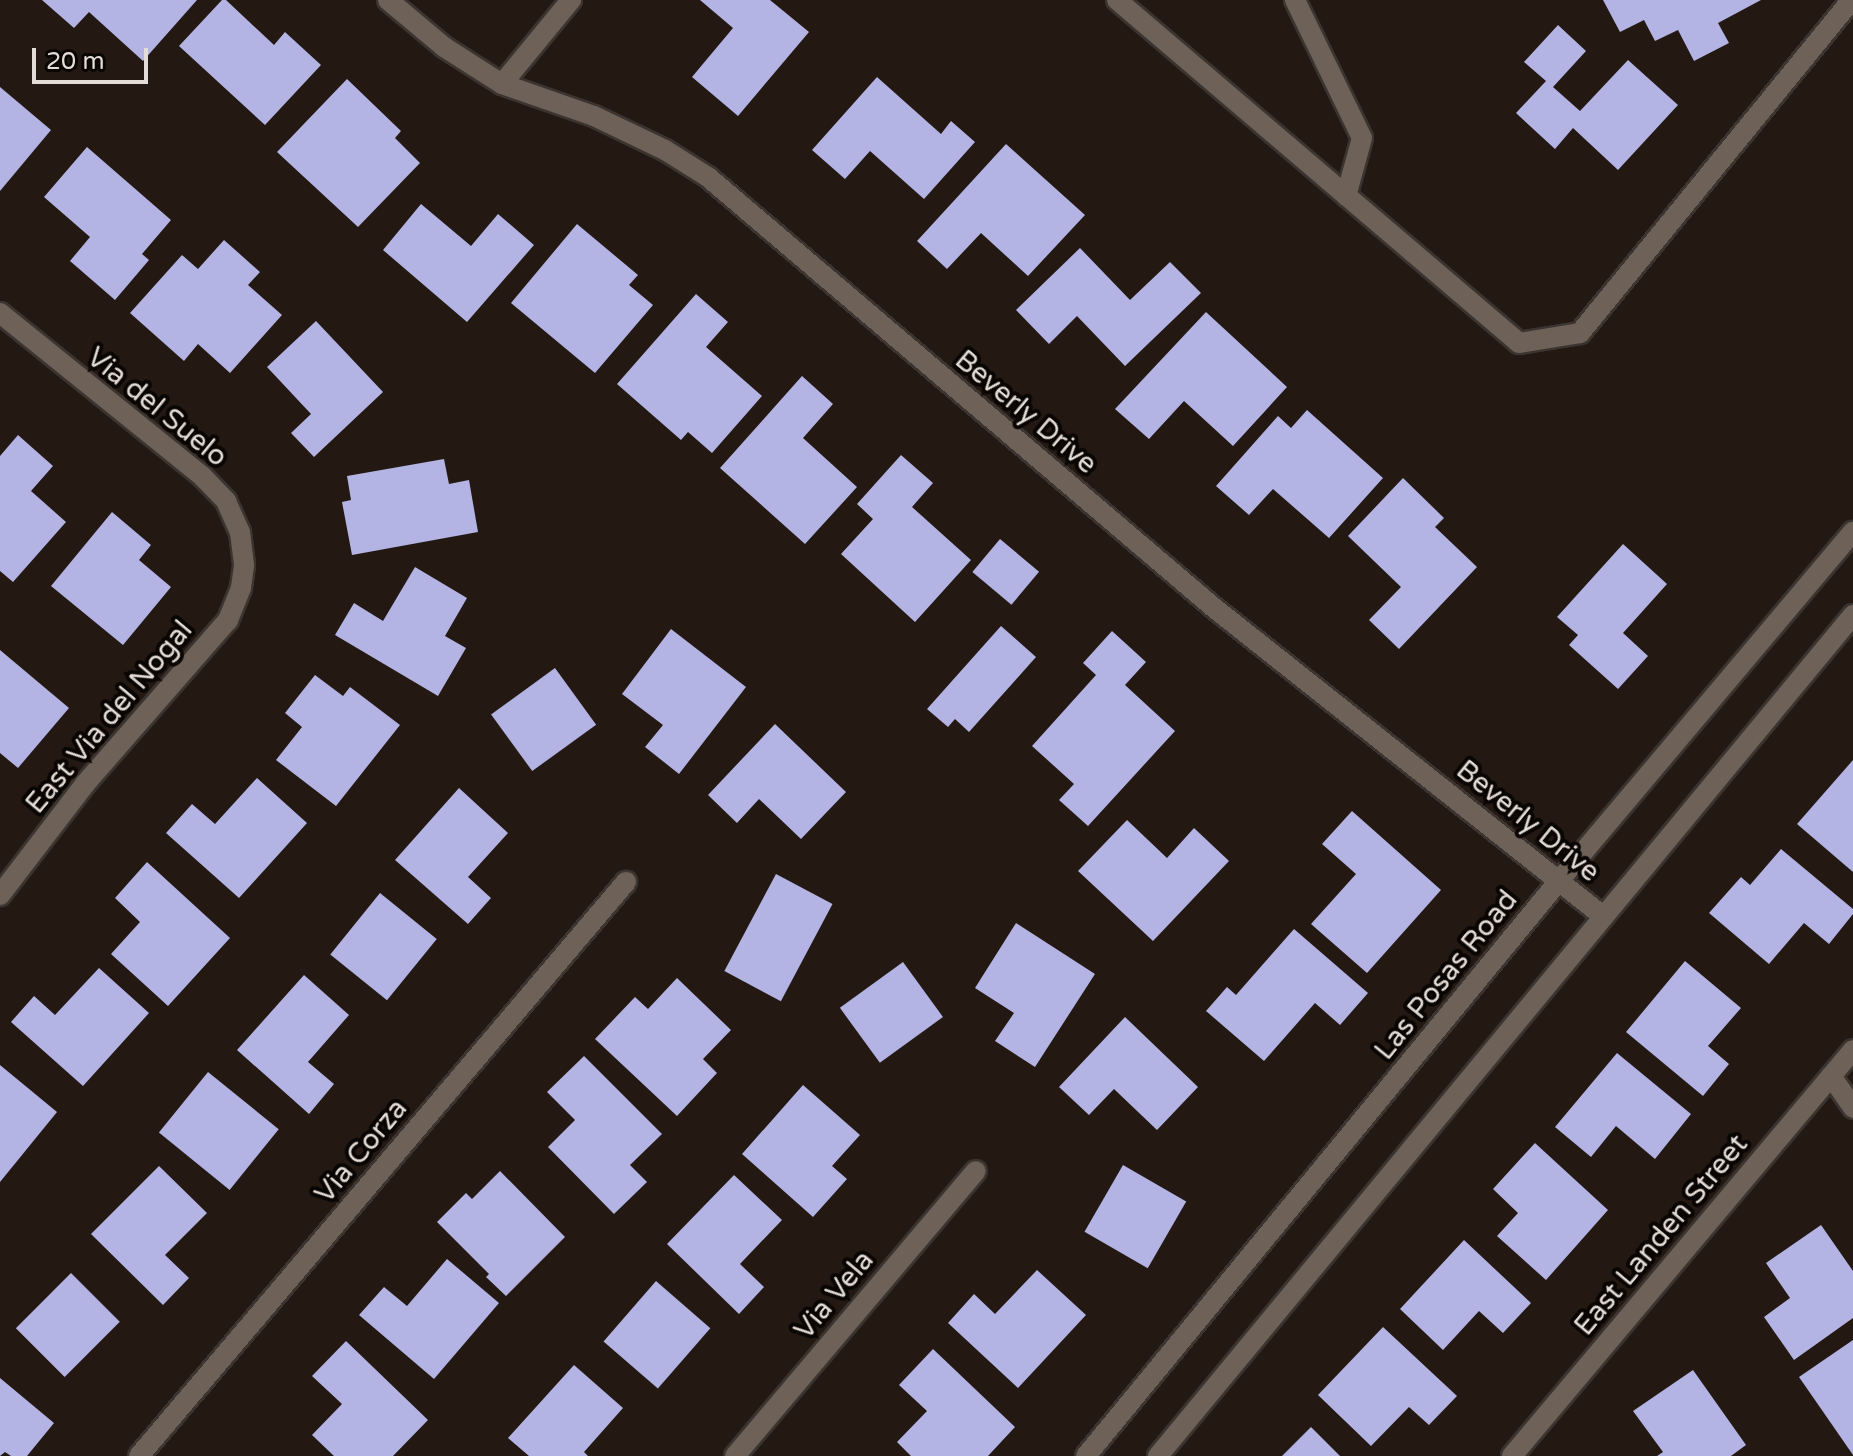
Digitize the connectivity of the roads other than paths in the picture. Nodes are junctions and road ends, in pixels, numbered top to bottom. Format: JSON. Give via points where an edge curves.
{"nodes":[{"id":1,"x":388,"y":0,"type":"edge"},
{"id":2,"x":571,"y":0,"type":"edge"},
{"id":3,"x":1117,"y":0,"type":"edge"},
{"id":4,"x":1295,"y":0,"type":"edge"},
{"id":5,"x":1852,"y":0,"type":"edge"},
{"id":6,"x":502,"y":84,"type":"junction"},
{"id":7,"x":1346,"y":196,"type":"junction"},
{"id":8,"x":0,"y":313,"type":"edge"},
{"id":9,"x":1853,"y":532,"type":"edge"},
{"id":10,"x":244,"y":566,"type":"joint"},
{"id":11,"x":1853,"y":615,"type":"edge"},
{"id":12,"x":626,"y":882,"type":"dead end"},
{"id":13,"x":1558,"y":882,"type":"junction"},
{"id":14,"x":0,"y":895,"type":"edge"},
{"id":15,"x":1601,"y":915,"type":"junction"},
{"id":16,"x":1853,"y":1050,"type":"edge"},
{"id":17,"x":1831,"y":1076,"type":"junction"},
{"id":18,"x":1853,"y":1108,"type":"edge"},
{"id":19,"x":976,"y":1171,"type":"dead end"},
{"id":20,"x":1523,"y":1451,"type":"edge"},
{"id":21,"x":139,"y":1456,"type":"edge"},
{"id":22,"x":735,"y":1456,"type":"edge"},
{"id":23,"x":1086,"y":1456,"type":"edge"},
{"id":24,"x":1158,"y":1456,"type":"edge"}],
"edges":[{"from":1,"to":6,"type":"street","name":"Beverly Drive","via":[[444,47]]},
{"from":2,"to":6,"type":"street"},
{"from":3,"to":7,"type":"street"},
{"from":4,"to":7,"type":"street","via":[[1362,138]]},
{"from":5,"to":7,"type":"street","via":[[1580,333],[1519,343]]},
{"from":6,"to":13,"type":"street","name":"Beverly Drive","via":[[594,116],[708,177],[1213,607]]},
{"from":8,"to":10,"type":"street","name":"Via del Suelo","via":[[202,476],[226,501],[240,532]]},
{"from":9,"to":13,"type":"street","name":"Las Posas Road"},
{"from":10,"to":14,"type":"street","name":"East Via del Nogal","via":[[228,620],[85,784]]},
{"from":11,"to":15,"type":"street"},
{"from":12,"to":21,"type":"street","name":"Via Corza"},
{"from":13,"to":15,"type":"street","name":"Beverly Drive"},
{"from":13,"to":23,"type":"street","name":"Las Posas Road"},
{"from":15,"to":24,"type":"street"},
{"from":16,"to":17,"type":"street","name":"East Landen Street"},
{"from":17,"to":18,"type":"street"},
{"from":17,"to":20,"type":"street","name":"East Landen Street"},
{"from":19,"to":22,"type":"street","name":"Via Vela"}]}
